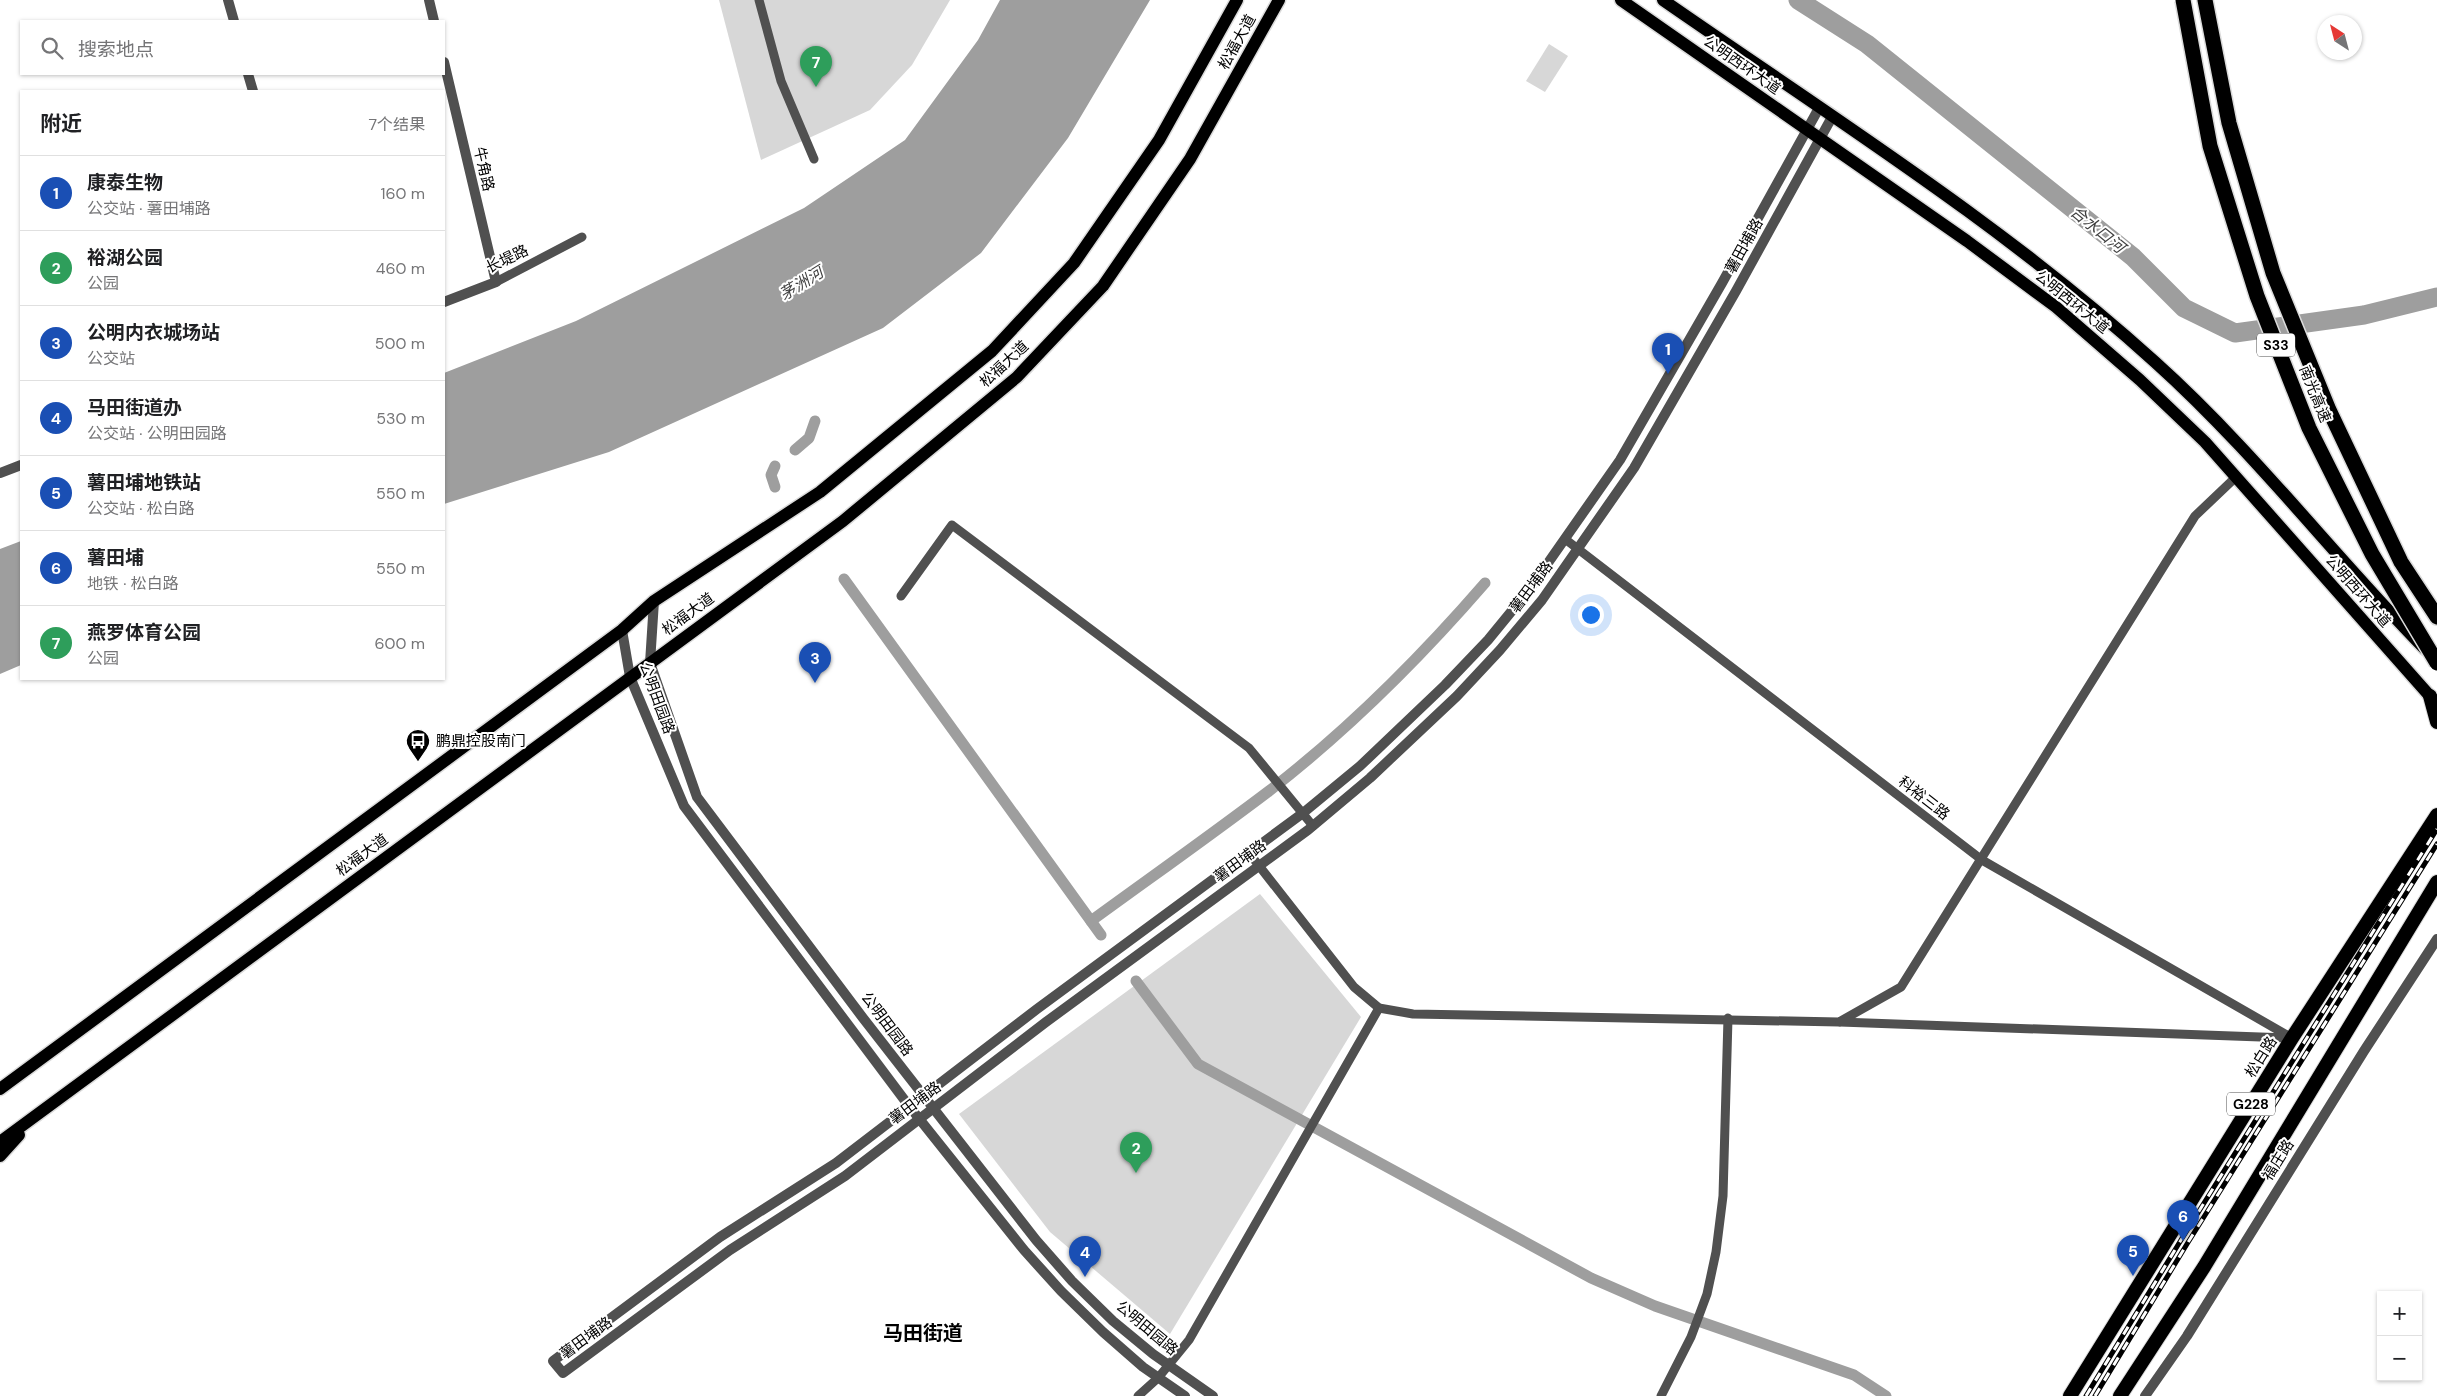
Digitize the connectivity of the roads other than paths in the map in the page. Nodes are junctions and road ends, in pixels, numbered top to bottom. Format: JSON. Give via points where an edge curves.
{"nodes":[{"id":1,"x":228,"y":0,"type":"edge"},
{"id":2,"x":429,"y":0,"type":"edge"},
{"id":3,"x":759,"y":0,"type":"edge"},
{"id":4,"x":1237,"y":0,"type":"edge"},
{"id":5,"x":1279,"y":0,"type":"edge"},
{"id":6,"x":1621,"y":0,"type":"edge"},
{"id":7,"x":1663,"y":0,"type":"edge"},
{"id":8,"x":2183,"y":0,"type":"edge"},
{"id":9,"x":2205,"y":0,"type":"edge"},
{"id":10,"x":234,"y":20,"type":"edge"},
{"id":11,"x":434,"y":20,"type":"edge"},
{"id":12,"x":445,"y":66,"type":"edge"},
{"id":13,"x":248,"y":75,"type":"edge"},
{"id":14,"x":253,"y":90,"type":"edge"},
{"id":15,"x":1819,"y":108,"type":"junction"},
{"id":16,"x":1832,"y":117,"type":"junction"},
{"id":17,"x":1806,"y":129,"type":"junction"},
{"id":18,"x":1820,"y":139,"type":"junction"},
{"id":19,"x":814,"y":159,"type":"dead end"},
{"id":20,"x":582,"y":237,"type":"dead end"},
{"id":21,"x":496,"y":282,"type":"junction"},
{"id":22,"x":445,"y":302,"type":"edge"},
{"id":23,"x":20,"y":465,"type":"edge"},
{"id":24,"x":0,"y":473,"type":"edge"},
{"id":25,"x":2236,"y":477,"type":"junction"},
{"id":26,"x":1565,"y":539,"type":"junction"},
{"id":27,"x":1579,"y":548,"type":"junction"},
{"id":28,"x":901,"y":596,"type":"dead end"},
{"id":29,"x":654,"y":601,"type":"junction"},
{"id":30,"x":2437,"y":618,"type":"edge"},
{"id":31,"x":622,"y":630,"type":"junction"},
{"id":32,"x":650,"y":662,"type":"junction"},
{"id":33,"x":2437,"y":663,"type":"edge"},
{"id":34,"x":630,"y":677,"type":"junction"},
{"id":35,"x":2433,"y":700,"type":"edge"},
{"id":36,"x":2437,"y":722,"type":"edge"},
{"id":37,"x":1303,"y":813,"type":"junction"},
{"id":38,"x":2437,"y":815,"type":"edge"},
{"id":39,"x":1313,"y":826,"type":"junction"},
{"id":40,"x":1249,"y":853,"type":"junction"},
{"id":41,"x":1981,"y":859,"type":"junction"},
{"id":42,"x":1259,"y":866,"type":"junction"},
{"id":43,"x":2437,"y":882,"type":"edge"},
{"id":44,"x":2437,"y":940,"type":"edge"},
{"id":45,"x":1379,"y":1008,"type":"junction"},
{"id":46,"x":1728,"y":1018,"type":"junction"},
{"id":47,"x":1839,"y":1022,"type":"junction"},
{"id":48,"x":2292,"y":1038,"type":"junction"},
{"id":49,"x":0,"y":1089,"type":"edge"},
{"id":50,"x":923,"y":1096,"type":"junction"},
{"id":51,"x":910,"y":1106,"type":"junction"},
{"id":52,"x":933,"y":1108,"type":"junction"},
{"id":53,"x":37,"y":1115,"type":"junction"},
{"id":54,"x":920,"y":1119,"type":"junction"},
{"id":55,"x":0,"y":1142,"type":"edge"},
{"id":56,"x":0,"y":1156,"type":"edge"},
{"id":57,"x":1168,"y":1366,"type":"junction"},
{"id":58,"x":1158,"y":1378,"type":"junction"},
{"id":59,"x":1138,"y":1396,"type":"edge"},
{"id":60,"x":1184,"y":1396,"type":"edge"},
{"id":61,"x":1213,"y":1396,"type":"edge"},
{"id":62,"x":1661,"y":1396,"type":"edge"},
{"id":63,"x":2070,"y":1396,"type":"edge"},
{"id":64,"x":2120,"y":1396,"type":"edge"},
{"id":65,"x":2145,"y":1396,"type":"edge"}],
"edges":[{"from":1,"to":10,"type":"street"},
{"from":2,"to":11,"type":"street"},
{"from":3,"to":19,"type":"street","via":[[781,81]]},
{"from":4,"to":29,"type":"main road","name":"松福大道","via":[[1159,140],[1074,263],[992,351],[820,492]]},
{"from":5,"to":32,"type":"main road","name":"松福大道","via":[[1190,159],[1103,286],[1017,377],[843,521]]},
{"from":6,"to":17,"type":"main road","name":"公明西环大道"},
{"from":7,"to":15,"type":"main road","name":"公明西环大道"},
{"from":8,"to":33,"type":"highway","name":"南光高速","number":"S33","bridge":true,"via":[[2210,146],[2257,296],[2309,428],[2372,554]]},
{"from":9,"to":30,"type":"highway","name":"南光高速","number":"S33","via":[[2229,123],[2273,273],[2333,419],[2401,562]]},
{"from":12,"to":21,"type":"street","name":"牛角路"},
{"from":13,"to":14,"type":"street"},
{"from":15,"to":16,"type":"main road","name":"公明西环大道"},
{"from":15,"to":17,"type":"street","name":"薯田埔路"},
{"from":16,"to":18,"type":"street","name":"薯田埔路"},
{"from":16,"to":33,"type":"main road","name":"公明西环大道","via":[[1980,220],[2066,286],[2156,362],[2226,430]]},
{"from":17,"to":18,"type":"main road","name":"公明西环大道"},
{"from":17,"to":26,"type":"street","name":"薯田埔路","via":[[1722,284],[1620,460]]},
{"from":18,"to":25,"type":"main road","name":"公明西环大道","via":[[2056,307],[2160,398],[2206,442]]},
{"from":18,"to":27,"type":"street","name":"薯田埔路","via":[[1634,468]]},
{"from":20,"to":21,"type":"street","name":"长堤路"},
{"from":21,"to":22,"type":"street","name":"长堤路"},
{"from":23,"to":24,"type":"street"},
{"from":25,"to":35,"type":"main road","name":"公明西环大道"},
{"from":25,"to":41,"type":"street","via":[[2196,516]]},
{"from":26,"to":27,"type":"street","name":"科裕三路"},
{"from":26,"to":37,"type":"street","name":"薯田埔路","via":[[1529,590],[1445,685],[1360,766]]},
{"from":27,"to":39,"type":"street","name":"薯田埔路","via":[[1542,600],[1463,690],[1370,778]]},
{"from":27,"to":41,"type":"street","name":"科裕三路"},
{"from":28,"to":37,"type":"street","via":[[952,525],[1249,748]]},
{"from":29,"to":31,"type":"main road","name":"松福大道"},
{"from":29,"to":32,"type":"street","name":"公明田园路"},
{"from":31,"to":34,"type":"street","name":"公明田园路"},
{"from":31,"to":49,"type":"main road","name":"松福大道"},
{"from":32,"to":34,"type":"main road","name":"松福大道"},
{"from":32,"to":50,"type":"street","name":"公明田园路","via":[[697,796]]},
{"from":34,"to":51,"type":"street","name":"公明田园路","via":[[684,806]]},
{"from":34,"to":53,"type":"main road","name":"松福大道"},
{"from":35,"to":36,"type":"highway"},
{"from":37,"to":39,"type":"street"},
{"from":37,"to":40,"type":"street","name":"薯田埔路"},
{"from":38,"to":48,"type":"highway","name":"松白路","number":"G228"},
{"from":39,"to":42,"type":"street","name":"薯田埔路"},
{"from":40,"to":42,"type":"street"},
{"from":40,"to":50,"type":"street","name":"薯田埔路"},
{"from":41,"to":47,"type":"street","via":[[1901,987]]},
{"from":41,"to":48,"type":"street","name":"科裕三路"},
{"from":42,"to":45,"type":"street","via":[[1354,987]]},
{"from":42,"to":52,"type":"street","name":"薯田埔路"},
{"from":43,"to":64,"type":"highway","number":"G228","via":[[2204,1267]]},
{"from":44,"to":65,"type":"street","name":"福庄路","via":[[2187,1336]]},
{"from":45,"to":46,"type":"street","via":[[1413,1014]]},
{"from":45,"to":57,"type":"street","via":[[1189,1340]]},
{"from":46,"to":47,"type":"street"},
{"from":46,"to":62,"type":"street","via":[[1723,1196],[1716,1252],[1707,1294],[1691,1337]]},
{"from":47,"to":48,"type":"street"},
{"from":48,"to":63,"type":"highway","name":"松白路","number":"G228"},
{"from":50,"to":51,"type":"street","name":"薯田埔路"},
{"from":50,"to":52,"type":"street","name":"公明田园路"},
{"from":51,"to":54,"type":"street","name":"公明田园路"},
{"from":51,"to":54,"type":"street","name":"薯田埔路","via":[[836,1163],[720,1237],[553,1361],[563,1373],[730,1250],[845,1176]]},
{"from":52,"to":54,"type":"street","name":"薯田埔路"},
{"from":52,"to":57,"type":"street","name":"公明田园路","via":[[1072,1281],[1113,1321]]},
{"from":53,"to":55,"type":"main road","name":"松福大道"},
{"from":53,"to":56,"type":"main road"},
{"from":54,"to":58,"type":"street","name":"公明田园路","via":[[1024,1250],[1061,1291],[1102,1332]]},
{"from":57,"to":58,"type":"street"},
{"from":57,"to":61,"type":"street","name":"公明田园路"},
{"from":58,"to":59,"type":"street"},
{"from":58,"to":60,"type":"street","name":"公明田园路"}]}
